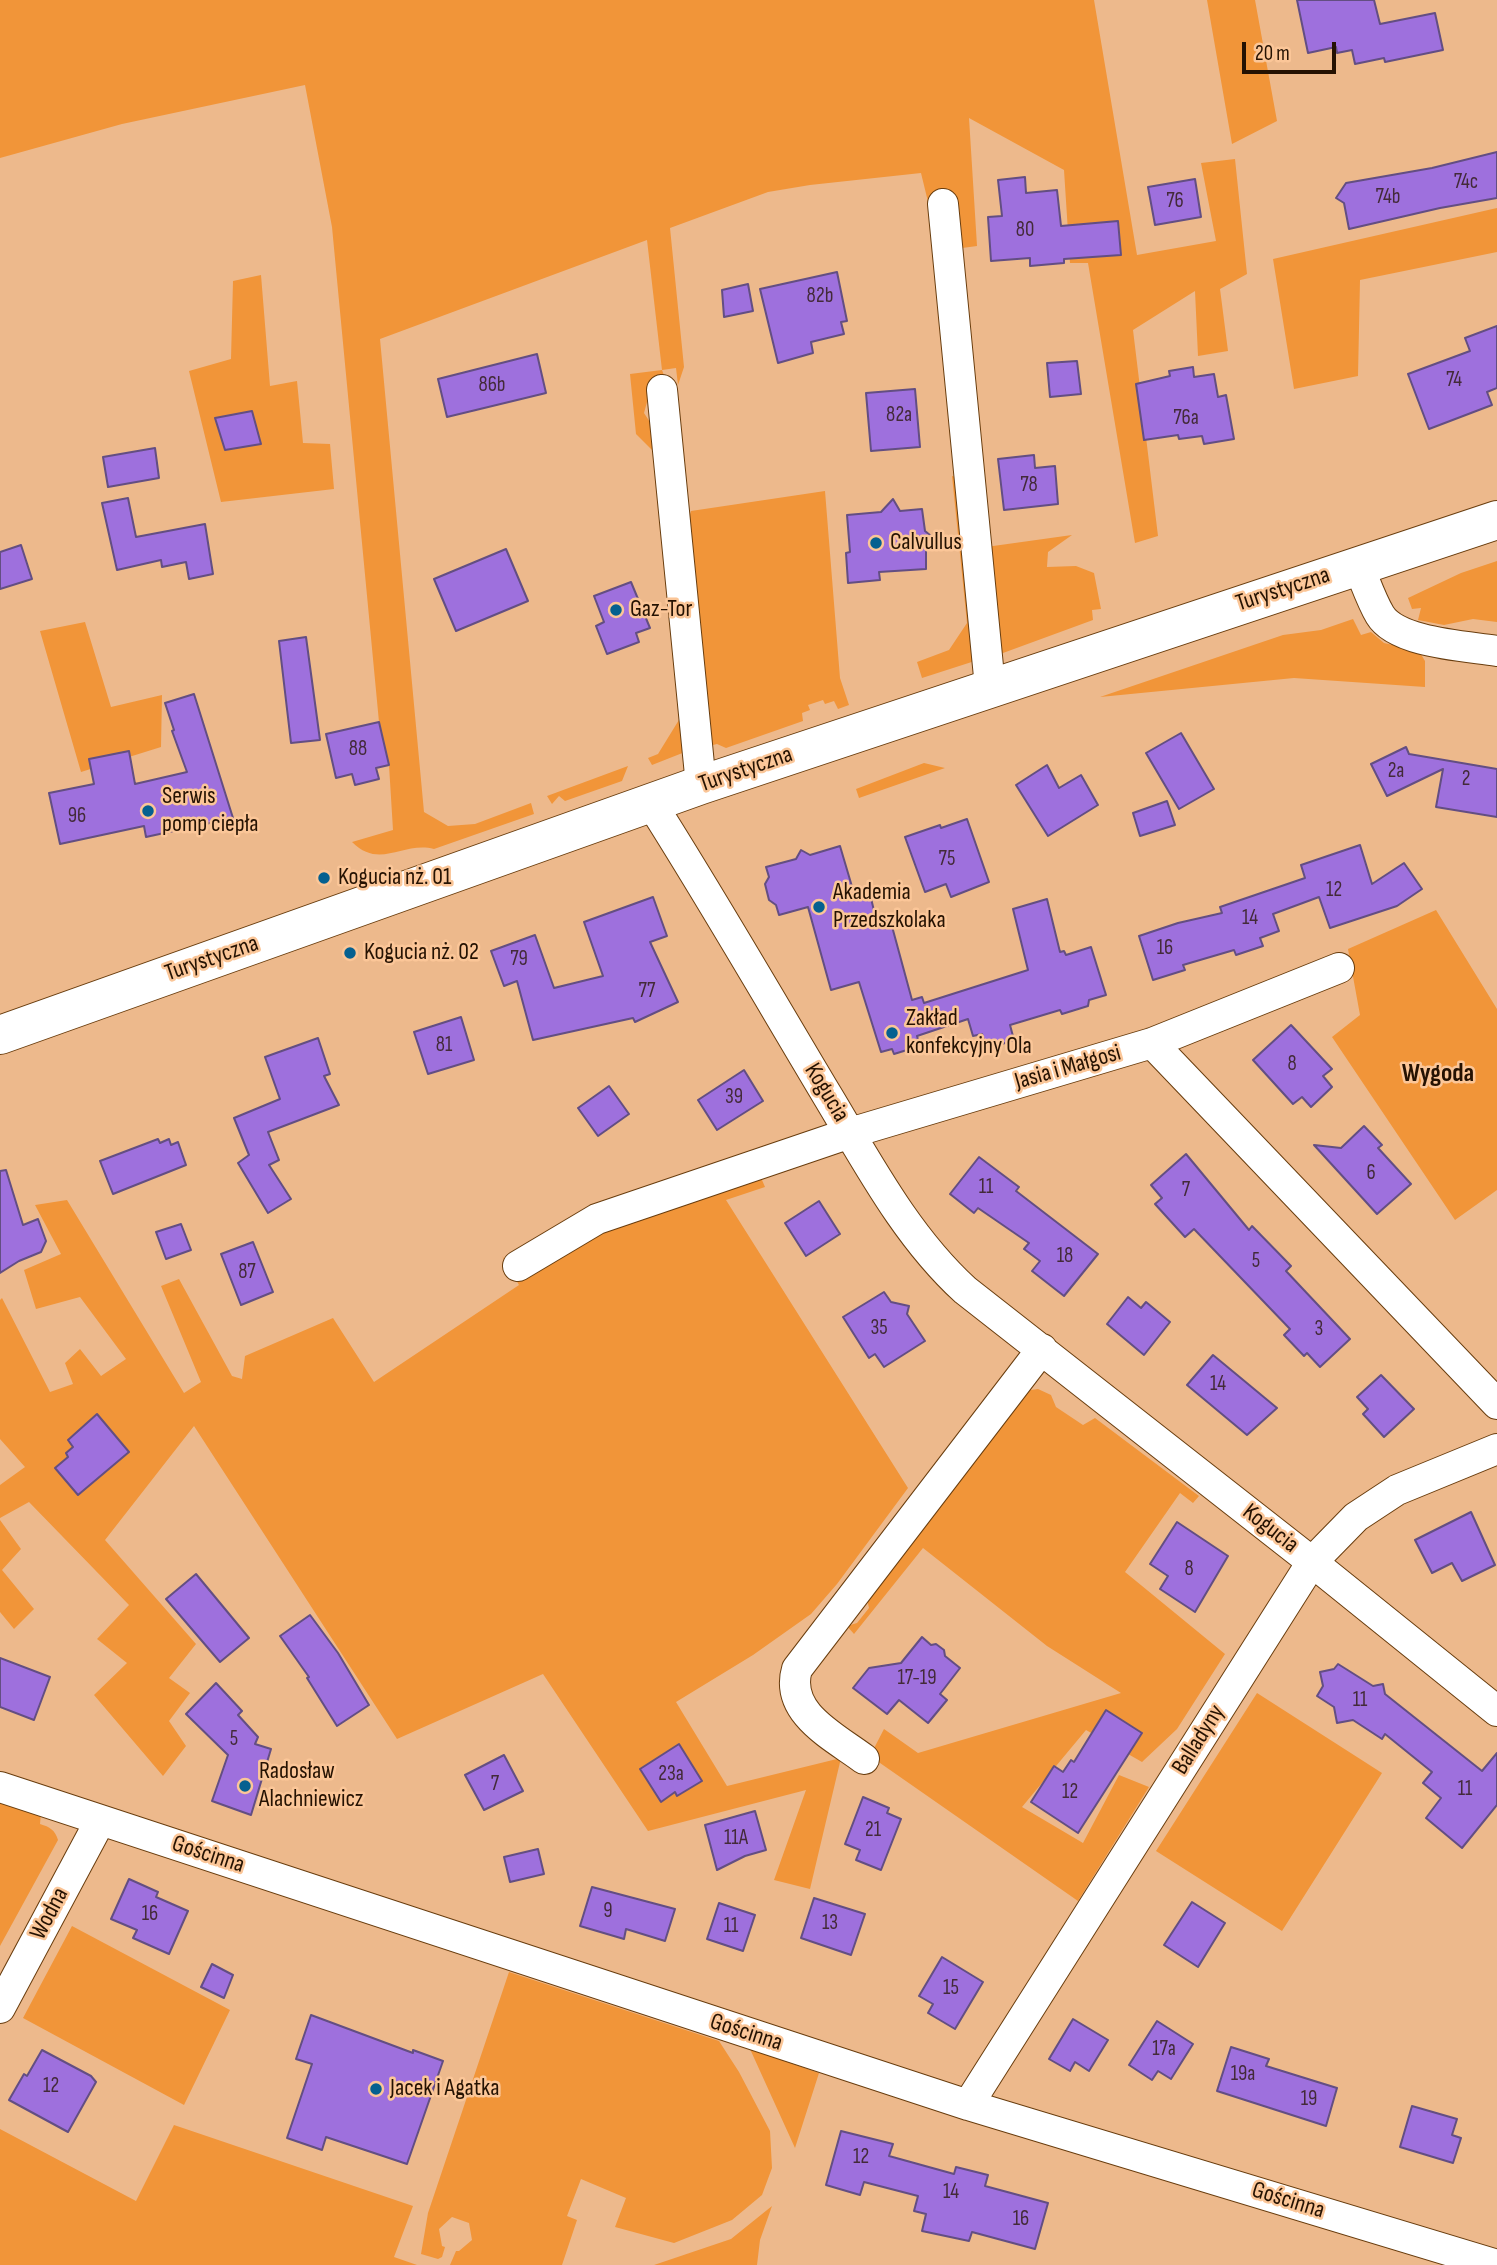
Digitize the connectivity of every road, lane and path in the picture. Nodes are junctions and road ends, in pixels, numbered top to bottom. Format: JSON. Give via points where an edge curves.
{"nodes":[{"id":1,"x":943,"y":204,"type":"dead end"},
{"id":2,"x":662,"y":390,"type":"dead end"},
{"id":3,"x":1497,"y":520,"type":"edge"},
{"id":4,"x":1359,"y":565,"type":"junction"},
{"id":5,"x":1497,"y":651,"type":"edge"},
{"id":6,"x":990,"y":687,"type":"junction"},
{"id":7,"x":701,"y":785,"type":"junction"},
{"id":8,"x":652,"y":803,"type":"junction"},
{"id":9,"x":1339,"y":968,"type":"dead end"},
{"id":10,"x":0,"y":1035,"type":"edge"},
{"id":11,"x":1152,"y":1043,"type":"junction"},
{"id":12,"x":850,"y":1133,"type":"junction"},
{"id":13,"x":518,"y":1266,"type":"dead end"},
{"id":14,"x":1042,"y":1349,"type":"junction"},
{"id":15,"x":1497,"y":1404,"type":"edge"},
{"id":16,"x":1497,"y":1449,"type":"edge"},
{"id":17,"x":1312,"y":1562,"type":"junction"},
{"id":18,"x":1497,"y":1711,"type":"edge"},
{"id":19,"x":864,"y":1759,"type":"dead end"},
{"id":20,"x":0,"y":1787,"type":"edge"},
{"id":21,"x":100,"y":1821,"type":"junction"},
{"id":22,"x":0,"y":2008,"type":"edge"},
{"id":23,"x":968,"y":2105,"type":"junction"},
{"id":24,"x":1497,"y":2265,"type":"edge"}],
"edges":[{"from":1,"to":6,"type":"street"},
{"from":2,"to":7,"type":"street"},
{"from":3,"to":4,"type":"main road","name":"Turystyczna"},
{"from":4,"to":5,"type":"street","via":[[1381,617],[1397,630],[1413,637]]},
{"from":4,"to":6,"type":"main road","name":"Turystyczna"},
{"from":6,"to":7,"type":"main road","name":"Turystyczna"},
{"from":7,"to":8,"type":"main road","name":"Turystyczna"},
{"from":8,"to":10,"type":"main road","name":"Turystyczna"},
{"from":8,"to":12,"type":"street","name":"Kogucia"},
{"from":9,"to":11,"type":"street"},
{"from":11,"to":12,"type":"street","name":"Jasia i Małgosi"},
{"from":11,"to":15,"type":"street","name":"Jasia i Małgosi"},
{"from":12,"to":13,"type":"street","name":"Jasia i Małgosi","via":[[597,1219]]},
{"from":12,"to":14,"type":"street","name":"Kogucia","via":[[914,1236],[937,1264]]},
{"from":14,"to":17,"type":"street","name":"Kogucia"},
{"from":14,"to":19,"type":"street","via":[[797,1670],[795,1693],[802,1709]]},
{"from":16,"to":17,"type":"street","name":"Balladyny","via":[[1397,1490],[1356,1517]]},
{"from":17,"to":18,"type":"street","name":"Kogucia"},
{"from":17,"to":23,"type":"street","name":"Balladyny"},
{"from":20,"to":21,"type":"street","name":"Gościnna"},
{"from":21,"to":22,"type":"street","name":"Wodna"},
{"from":21,"to":23,"type":"street","name":"Gościnna"},
{"from":23,"to":24,"type":"street","name":"Gościnna"}]}
